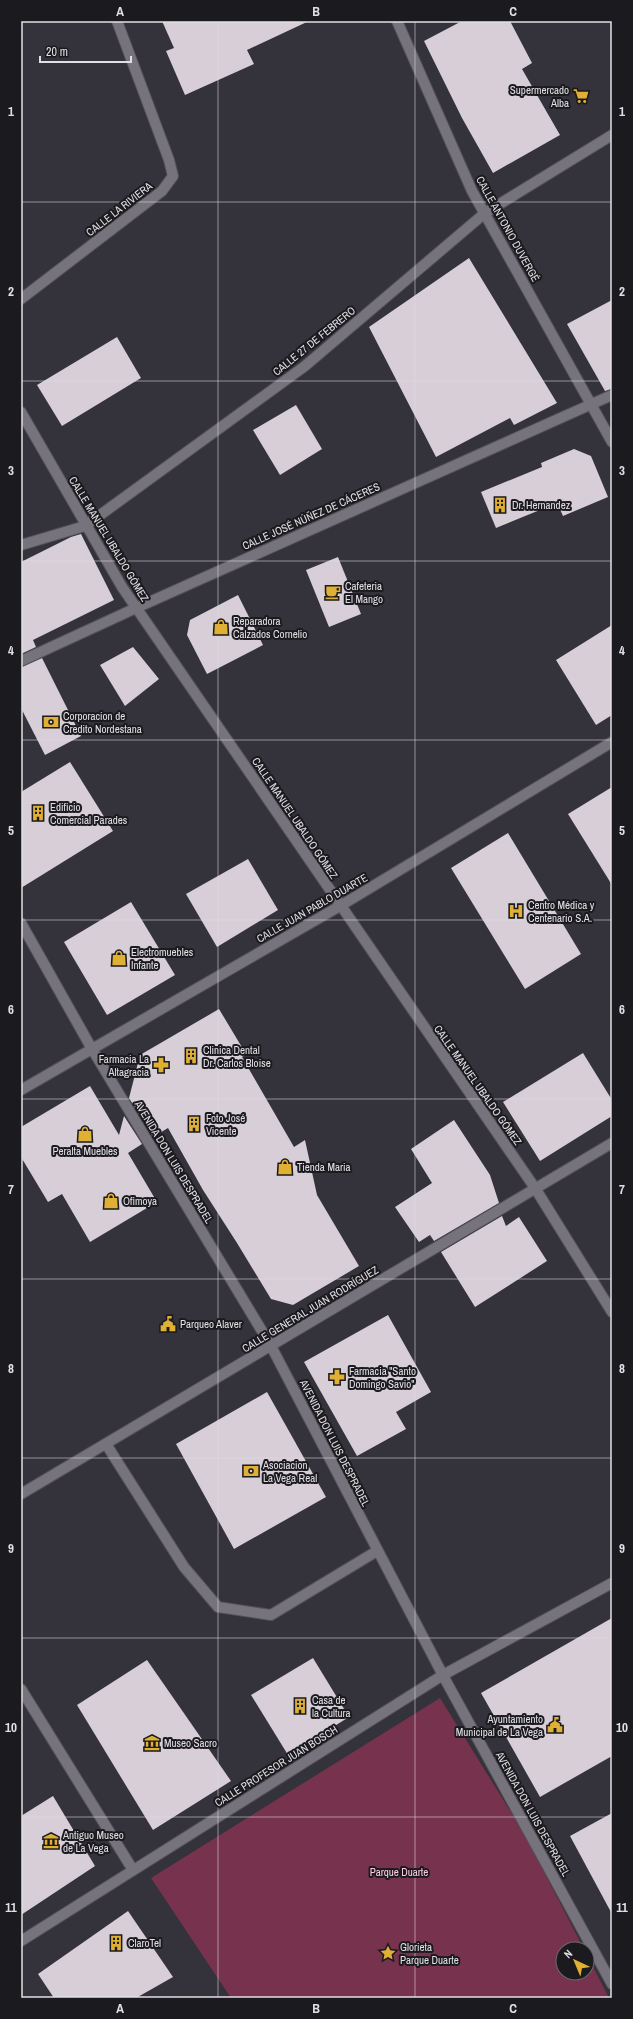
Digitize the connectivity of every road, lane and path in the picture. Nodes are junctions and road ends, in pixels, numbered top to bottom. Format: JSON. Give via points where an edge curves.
{"nodes":[{"id":1,"x":117,"y":21,"type":"edge"},
{"id":2,"x":397,"y":21,"type":"edge"},
{"id":3,"x":612,"y":135,"type":"edge"},
{"id":4,"x":485,"y":213,"type":"junction"},
{"id":5,"x":21,"y":299,"type":"edge"},
{"id":6,"x":612,"y":395,"type":"edge"},
{"id":7,"x":592,"y":404,"type":"junction"},
{"id":8,"x":21,"y":412,"type":"edge"},
{"id":9,"x":612,"y":442,"type":"edge"},
{"id":10,"x":85,"y":526,"type":"junction"},
{"id":11,"x":21,"y":545,"type":"edge"},
{"id":12,"x":136,"y":608,"type":"junction"},
{"id":13,"x":21,"y":661,"type":"edge"},
{"id":14,"x":612,"y":742,"type":"edge"},
{"id":15,"x":340,"y":906,"type":"junction"},
{"id":16,"x":21,"y":923,"type":"edge"},
{"id":17,"x":92,"y":1049,"type":"junction"},
{"id":18,"x":21,"y":1090,"type":"edge"},
{"id":19,"x":612,"y":1143,"type":"edge"},
{"id":20,"x":535,"y":1188,"type":"junction"},
{"id":21,"x":612,"y":1312,"type":"edge"},
{"id":22,"x":271,"y":1346,"type":"junction"},
{"id":23,"x":106,"y":1444,"type":"junction"},
{"id":24,"x":21,"y":1494,"type":"edge"},
{"id":25,"x":377,"y":1550,"type":"junction"},
{"id":26,"x":612,"y":1583,"type":"edge"},
{"id":27,"x":444,"y":1678,"type":"junction"},
{"id":28,"x":21,"y":1689,"type":"edge"},
{"id":29,"x":133,"y":1870,"type":"junction"},
{"id":30,"x":21,"y":1941,"type":"edge"},
{"id":31,"x":612,"y":1984,"type":"edge"}],
"edges":[{"from":1,"to":5,"type":"street","name":"CALLE LA RIVIERA","via":[[173,176],[162,191]]},
{"from":2,"to":4,"type":"street","name":"CALLE ANTONIO DUVERGÉ","via":[[472,191]]},
{"from":3,"to":4,"type":"street","name":"CALLE 27 DE FEBRERO"},
{"from":4,"to":7,"type":"street","name":"CALLE ANTONIO DUVERGÉ"},
{"from":4,"to":10,"type":"street","name":"CALLE 27 DE FEBRERO","via":[[305,366]]},
{"from":6,"to":7,"type":"street","name":"CALLE JOSÉ NÚÑEZ DE CÁCERES"},
{"from":7,"to":9,"type":"street","name":"CALLE ANTONIO DUVERGÉ"},
{"from":7,"to":12,"type":"street","name":"CALLE JOSÉ NÚÑEZ DE CÁCERES"},
{"from":8,"to":10,"type":"street","name":"CALLE MANUEL UBALDO GÓMEZ"},
{"from":10,"to":11,"type":"street","name":"CALLE 27 DE FEBRERO"},
{"from":10,"to":12,"type":"street","name":"CALLE MANUEL UBALDO GÓMEZ"},
{"from":12,"to":13,"type":"street","name":"CALLE JOSÉ NÚÑEZ DE CÁCERES"},
{"from":12,"to":15,"type":"street","name":"CALLE MANUEL UBALDO GÓMEZ"},
{"from":14,"to":15,"type":"street","name":"CALLE JUAN PABLO DUARTE"},
{"from":15,"to":17,"type":"street","name":"CALLE JUAN PABLO DUARTE"},
{"from":15,"to":20,"type":"street","name":"CALLE MANUEL UBALDO GÓMEZ"},
{"from":16,"to":17,"type":"street","name":"AVENIDA DON LUIS DESPRADEL"},
{"from":17,"to":18,"type":"street","name":"CALLE JUAN PABLO DUARTE"},
{"from":17,"to":22,"type":"street","name":"AVENIDA DON LUIS DESPRADEL"},
{"from":19,"to":20,"type":"street","name":"CALLE GENERAL JUAN RODRÍGUEZ"},
{"from":20,"to":21,"type":"street","name":"CALLE MANUEL UBALDO GÓMEZ"},
{"from":20,"to":22,"type":"street","name":"CALLE GENERAL JUAN RODRÍGUEZ"},
{"from":22,"to":23,"type":"street","name":"CALLE GENERAL JUAN RODRÍGUEZ"},
{"from":22,"to":25,"type":"street","name":"AVENIDA DON LUIS DESPRADEL"},
{"from":23,"to":24,"type":"street","name":"CALLE GENERAL JUAN RODRÍGUEZ"},
{"from":23,"to":25,"type":"street","via":[[184,1567],[218,1607],[271,1615]]},
{"from":25,"to":27,"type":"street","name":"AVENIDA DON LUIS DESPRADEL"},
{"from":26,"to":27,"type":"street","name":"CALLE PROFESOR JUAN BOSCH"},
{"from":27,"to":29,"type":"street","name":"CALLE PROFESOR JUAN BOSCH"},
{"from":27,"to":31,"type":"street","name":"AVENIDA DON LUIS DESPRADEL"},
{"from":28,"to":29,"type":"street"},
{"from":29,"to":30,"type":"street","name":"CALLE PROFESOR JUAN BOSCH"}]}
